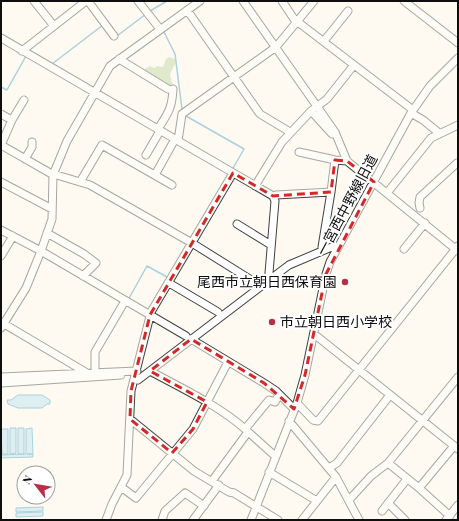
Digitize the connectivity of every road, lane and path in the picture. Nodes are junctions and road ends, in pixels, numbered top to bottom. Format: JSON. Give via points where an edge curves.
{"nodes":[{"id":1,"x":34,"y":1,"type":"edge"},
{"id":2,"x":86,"y":1,"type":"edge"},
{"id":3,"x":138,"y":1,"type":"edge"},
{"id":4,"x":200,"y":1,"type":"edge"},
{"id":5,"x":243,"y":1,"type":"edge"},
{"id":6,"x":282,"y":1,"type":"edge"},
{"id":7,"x":314,"y":1,"type":"edge"},
{"id":8,"x":404,"y":1,"type":"edge"},
{"id":9,"x":187,"y":10,"type":"junction"},
{"id":10,"x":348,"y":11,"type":"dead end"},
{"id":11,"x":298,"y":22,"type":"junction"},
{"id":12,"x":54,"y":26,"type":"junction"},
{"id":13,"x":160,"y":30,"type":"junction"},
{"id":14,"x":114,"y":36,"type":"dead end"},
{"id":15,"x":1,"y":38,"type":"edge"},
{"id":16,"x":324,"y":41,"type":"junction"},
{"id":17,"x":458,"y":43,"type":"edge"},
{"id":18,"x":276,"y":48,"type":"junction"},
{"id":19,"x":22,"y":50,"type":"junction"},
{"id":20,"x":458,"y":58,"type":"edge"},
{"id":21,"x":119,"y":59,"type":"junction"},
{"id":22,"x":354,"y":65,"type":"junction"},
{"id":23,"x":234,"y":77,"type":"junction"},
{"id":24,"x":94,"y":93,"type":"junction"},
{"id":25,"x":24,"y":100,"type":"dead end"},
{"id":26,"x":317,"y":106,"type":"junction"},
{"id":27,"x":311,"y":111,"type":"junction"},
{"id":28,"x":412,"y":111,"type":"junction"},
{"id":29,"x":1,"y":114,"type":"edge"},
{"id":30,"x":8,"y":118,"type":"dead end"},
{"id":31,"x":458,"y":125,"type":"edge"},
{"id":32,"x":159,"y":130,"type":"junction"},
{"id":33,"x":290,"y":132,"type":"junction"},
{"id":34,"x":439,"y":133,"type":"junction"},
{"id":35,"x":339,"y":139,"type":"junction"},
{"id":36,"x":176,"y":140,"type":"junction"},
{"id":37,"x":32,"y":142,"type":"dead end"},
{"id":38,"x":1,"y":145,"type":"edge"},
{"id":39,"x":300,"y":152,"type":"dead end"},
{"id":40,"x":146,"y":155,"type":"dead end"},
{"id":41,"x":25,"y":159,"type":"junction"},
{"id":42,"x":335,"y":160,"type":"junction"},
{"id":43,"x":347,"y":161,"type":"junction"},
{"id":44,"x":458,"y":163,"type":"edge"},
{"id":45,"x":232,"y":173,"type":"junction"},
{"id":46,"x":53,"y":174,"type":"junction"},
{"id":47,"x":155,"y":175,"type":"junction"},
{"id":48,"x":1,"y":182,"type":"edge"},
{"id":49,"x":80,"y":182,"type":"junction"},
{"id":50,"x":374,"y":182,"type":"junction"},
{"id":51,"x":172,"y":185,"type":"dead end"},
{"id":52,"x":256,"y":186,"type":"junction"},
{"id":53,"x":331,"y":192,"type":"junction"},
{"id":54,"x":387,"y":193,"type":"junction"},
{"id":55,"x":273,"y":196,"type":"junction"},
{"id":56,"x":420,"y":208,"type":"dead end"},
{"id":57,"x":52,"y":209,"type":"junction"},
{"id":58,"x":425,"y":223,"type":"junction"},
{"id":59,"x":238,"y":224,"type":"dead end"},
{"id":60,"x":1,"y":230,"type":"edge"},
{"id":61,"x":47,"y":233,"type":"junction"},
{"id":62,"x":13,"y":236,"type":"junction"},
{"id":63,"x":192,"y":243,"type":"junction"},
{"id":64,"x":271,"y":245,"type":"junction"},
{"id":65,"x":334,"y":246,"type":"dead end"},
{"id":66,"x":322,"y":247,"type":"dead end"},
{"id":67,"x":404,"y":249,"type":"dead end"},
{"id":68,"x":457,"y":249,"type":"edge"},
{"id":69,"x":41,"y":251,"type":"junction"},
{"id":70,"x":1,"y":256,"type":"edge"},
{"id":71,"x":269,"y":273,"type":"dead end"},
{"id":72,"x":83,"y":276,"type":"junction"},
{"id":73,"x":169,"y":283,"type":"junction"},
{"id":74,"x":256,"y":283,"type":"dead end"},
{"id":75,"x":125,"y":301,"type":"junction"},
{"id":76,"x":218,"y":312,"type":"dead end"},
{"id":77,"x":150,"y":316,"type":"junction"},
{"id":78,"x":2,"y":324,"type":"edge"},
{"id":79,"x":314,"y":334,"type":"junction"},
{"id":80,"x":189,"y":338,"type":"junction"},
{"id":81,"x":228,"y":362,"type":"junction"},
{"id":82,"x":358,"y":370,"type":"junction"},
{"id":83,"x":150,"y":371,"type":"junction"},
{"id":84,"x":91,"y":373,"type":"junction"},
{"id":85,"x":137,"y":375,"type":"junction"},
{"id":86,"x":1,"y":377,"type":"edge"},
{"id":87,"x":458,"y":377,"type":"edge"},
{"id":88,"x":1,"y":383,"type":"edge"},
{"id":89,"x":280,"y":395,"type":"junction"},
{"id":90,"x":390,"y":395,"type":"junction"},
{"id":91,"x":207,"y":402,"type":"junction"},
{"id":92,"x":296,"y":406,"type":"junction"},
{"id":93,"x":130,"y":419,"type":"junction"},
{"id":94,"x":423,"y":420,"type":"junction"},
{"id":95,"x":289,"y":421,"type":"junction"},
{"id":96,"x":247,"y":431,"type":"junction"},
{"id":97,"x":456,"y":448,"type":"edge"},
{"id":98,"x":172,"y":453,"type":"junction"},
{"id":99,"x":275,"y":456,"type":"junction"},
{"id":100,"x":388,"y":464,"type":"junction"},
{"id":101,"x":329,"y":468,"type":"junction"},
{"id":102,"x":269,"y":472,"type":"junction"},
{"id":103,"x":336,"y":477,"type":"junction"},
{"id":104,"x":407,"y":479,"type":"junction"},
{"id":105,"x":212,"y":481,"type":"junction"},
{"id":106,"x":219,"y":485,"type":"junction"},
{"id":107,"x":121,"y":487,"type":"junction"},
{"id":108,"x":419,"y":488,"type":"junction"},
{"id":109,"x":349,"y":500,"type":"junction"},
{"id":110,"x":317,"y":501,"type":"junction"},
{"id":111,"x":388,"y":503,"type":"junction"},
{"id":112,"x":458,"y":505,"type":"edge"},
{"id":113,"x":204,"y":506,"type":"junction"},
{"id":114,"x":256,"y":507,"type":"junction"},
{"id":115,"x":382,"y":511,"type":"dead end"},
{"id":116,"x":448,"y":518,"type":"edge"},
{"id":117,"x":163,"y":519,"type":"edge"},
{"id":118,"x":106,"y":520,"type":"edge"},
{"id":119,"x":193,"y":520,"type":"edge"},
{"id":120,"x":251,"y":520,"type":"edge"},
{"id":121,"x":278,"y":520,"type":"edge"},
{"id":122,"x":302,"y":520,"type":"edge"},
{"id":123,"x":359,"y":520,"type":"edge"},
{"id":124,"x":405,"y":520,"type":"edge"}],
"edges":[{"from":1,"to":12,"type":"street"},
{"from":2,"to":12,"type":"street"},
{"from":2,"to":14,"type":"street"},
{"from":3,"to":13,"type":"street"},
{"from":4,"to":9,"type":"street"},
{"from":5,"to":18,"type":"street"},
{"from":6,"to":11,"type":"street"},
{"from":7,"to":11,"type":"street"},
{"from":8,"to":17,"type":"street"},
{"from":9,"to":13,"type":"street"},
{"from":9,"to":23,"type":"street"},
{"from":10,"to":16,"type":"street"},
{"from":11,"to":16,"type":"street"},
{"from":11,"to":18,"type":"street"},
{"from":12,"to":19,"type":"street"},
{"from":13,"to":21,"type":"street"},
{"from":15,"to":19,"type":"street"},
{"from":16,"to":22,"type":"street"},
{"from":18,"to":23,"type":"street"},
{"from":18,"to":26,"type":"street"},
{"from":19,"to":24,"type":"street"},
{"from":20,"to":28,"type":"street","name":"一宮西中野線旧道","via":[[430,86]]},
{"from":21,"to":24,"type":"street","via":[[110,66]]},
{"from":21,"to":32,"type":"street","via":[[170,89],[170,111]]},
{"from":22,"to":26,"type":"street","via":[[327,99]]},
{"from":22,"to":28,"type":"street","via":[[389,96]]},
{"from":23,"to":33,"type":"street","via":[[260,114]]},
{"from":23,"to":36,"type":"street","via":[[182,114]]},
{"from":24,"to":32,"type":"street"},
{"from":24,"to":46,"type":"street","via":[[69,135]]},
{"from":25,"to":38,"type":"street"},
{"from":26,"to":27,"type":"street"},
{"from":26,"to":35,"type":"street"},
{"from":27,"to":33,"type":"street"},
{"from":27,"to":35,"type":"street"},
{"from":28,"to":34,"type":"street"},
{"from":28,"to":50,"type":"street","name":"一宮西中野線旧道"},
{"from":29,"to":30,"type":"street"},
{"from":31,"to":34,"type":"street"},
{"from":32,"to":36,"type":"street"},
{"from":32,"to":40,"type":"street"},
{"from":33,"to":52,"type":"street"},
{"from":34,"to":54,"type":"street","via":[[431,138]]},
{"from":35,"to":43,"type":"street"},
{"from":36,"to":45,"type":"street"},
{"from":36,"to":47,"type":"street"},
{"from":37,"to":41,"type":"street"},
{"from":38,"to":41,"type":"street"},
{"from":39,"to":42,"type":"street"},
{"from":41,"to":46,"type":"street"},
{"from":42,"to":43,"type":"street"},
{"from":42,"to":53,"type":"street"},
{"from":43,"to":50,"type":"street"},
{"from":44,"to":56,"type":"street","via":[[420,197]]},
{"from":45,"to":52,"type":"street"},
{"from":45,"to":63,"type":"street"},
{"from":46,"to":49,"type":"street"},
{"from":46,"to":57,"type":"street"},
{"from":47,"to":49,"type":"street","via":[[102,145]]},
{"from":47,"to":51,"type":"street"},
{"from":48,"to":57,"type":"street"},
{"from":49,"to":63,"type":"street"},
{"from":50,"to":54,"type":"street"},
{"from":50,"to":79,"type":"street","name":"一宮西中野線旧道","via":[[328,268]]},
{"from":52,"to":55,"type":"street"},
{"from":53,"to":55,"type":"street"},
{"from":53,"to":66,"type":"street"},
{"from":54,"to":58,"type":"street"},
{"from":55,"to":64,"type":"street","via":[[275,201]]},
{"from":57,"to":61,"type":"street","via":[[52,219]]},
{"from":58,"to":67,"type":"street"},
{"from":58,"to":68,"type":"street"},
{"from":59,"to":64,"type":"street"},
{"from":60,"to":62,"type":"street"},
{"from":61,"to":69,"type":"street"},
{"from":61,"to":72,"type":"street","via":[[84,254],[96,264]]},
{"from":62,"to":69,"type":"street"},
{"from":62,"to":70,"type":"street"},
{"from":63,"to":73,"type":"street"},
{"from":63,"to":74,"type":"street"},
{"from":64,"to":71,"type":"street"},
{"from":65,"to":80,"type":"street","via":[[289,265]]},
{"from":68,"to":82,"type":"street"},
{"from":69,"to":72,"type":"street"},
{"from":69,"to":78,"type":"street","via":[[26,288]]},
{"from":72,"to":75,"type":"street"},
{"from":73,"to":76,"type":"street"},
{"from":73,"to":77,"type":"street"},
{"from":75,"to":77,"type":"street"},
{"from":75,"to":84,"type":"street","via":[[95,352]]},
{"from":77,"to":80,"type":"street"},
{"from":77,"to":85,"type":"street"},
{"from":78,"to":84,"type":"street"},
{"from":79,"to":82,"type":"street"},
{"from":79,"to":92,"type":"street","name":"一宮西中野線旧道"},
{"from":80,"to":81,"type":"street"},
{"from":80,"to":83,"type":"street"},
{"from":81,"to":89,"type":"street"},
{"from":81,"to":91,"type":"street"},
{"from":82,"to":90,"type":"street"},
{"from":82,"to":92,"type":"street","via":[[318,421]]},
{"from":83,"to":85,"type":"street"},
{"from":83,"to":91,"type":"street"},
{"from":84,"to":85,"type":"street"},
{"from":84,"to":86,"type":"street"},
{"from":85,"to":88,"type":"street"},
{"from":85,"to":93,"type":"street","via":[[131,391]]},
{"from":87,"to":94,"type":"street"},
{"from":89,"to":92,"type":"street"},
{"from":89,"to":96,"type":"street","via":[[275,402],[269,400]]},
{"from":90,"to":94,"type":"street"},
{"from":90,"to":101,"type":"street","via":[[337,463]]},
{"from":91,"to":96,"type":"street"},
{"from":91,"to":98,"type":"street","via":[[193,429]]},
{"from":92,"to":95,"type":"street","name":"一宮西中野線旧道"},
{"from":93,"to":98,"type":"street"},
{"from":93,"to":107,"type":"street","via":[[127,473]]},
{"from":94,"to":97,"type":"street"},
{"from":94,"to":100,"type":"street"},
{"from":95,"to":99,"type":"street","name":"一宮西中野線旧道"},
{"from":95,"to":101,"type":"street"},
{"from":96,"to":99,"type":"street"},
{"from":96,"to":105,"type":"street"},
{"from":97,"to":108,"type":"street"},
{"from":98,"to":105,"type":"street","via":[[194,471]]},
{"from":98,"to":107,"type":"street","via":[[136,498]]},
{"from":99,"to":102,"type":"street","name":"一宮西中野線旧道"},
{"from":100,"to":104,"type":"street"},
{"from":100,"to":109,"type":"street","via":[[371,476]]},
{"from":101,"to":103,"type":"street"},
{"from":102,"to":110,"type":"street"},
{"from":102,"to":114,"type":"street","name":"一宮西中野線旧道"},
{"from":103,"to":109,"type":"street"},
{"from":103,"to":110,"type":"street"},
{"from":104,"to":108,"type":"street"},
{"from":104,"to":111,"type":"street"},
{"from":105,"to":106,"type":"street"},
{"from":106,"to":113,"type":"street"},
{"from":106,"to":114,"type":"street"},
{"from":107,"to":118,"type":"street"},
{"from":108,"to":116,"type":"street"},
{"from":109,"to":123,"type":"street"},
{"from":110,"to":122,"type":"street"},
{"from":111,"to":115,"type":"street"},
{"from":111,"to":124,"type":"street"},
{"from":112,"to":116,"type":"street"},
{"from":113,"to":117,"type":"street","via":[[185,493],[165,512]]},
{"from":113,"to":119,"type":"street"},
{"from":114,"to":120,"type":"street","name":"一宮西中野線旧道"},
{"from":114,"to":121,"type":"street"}]}
